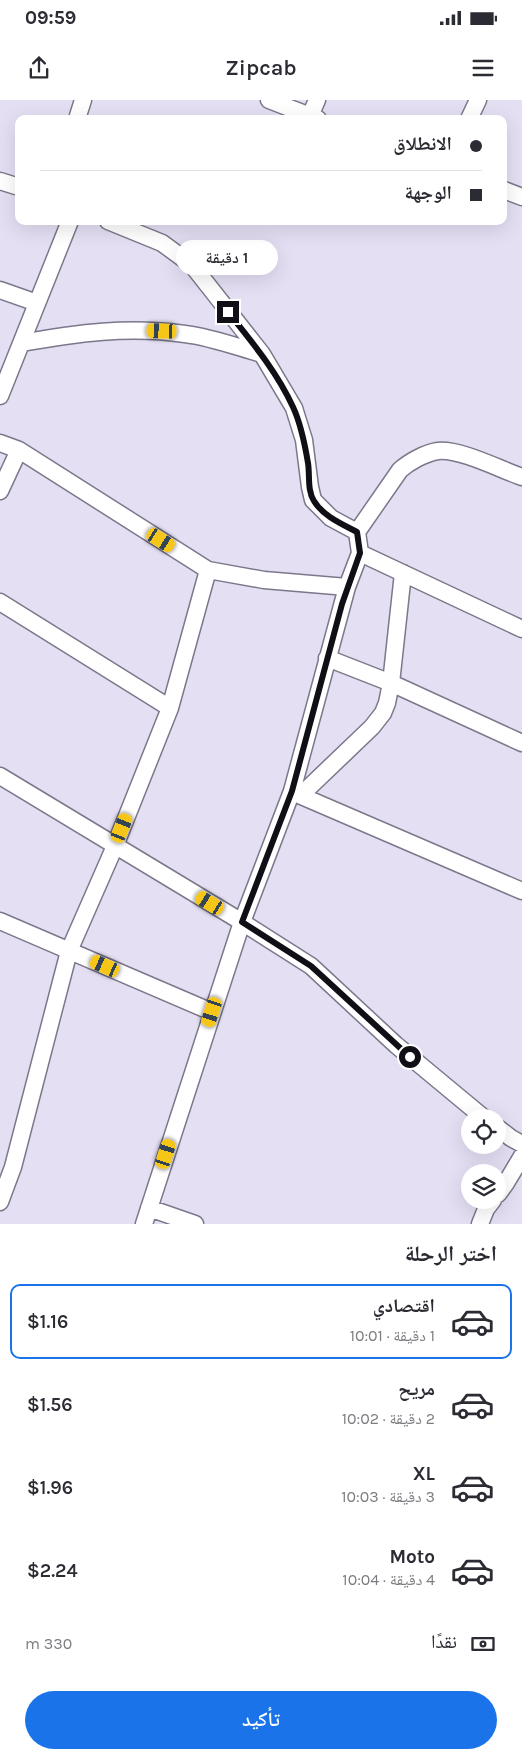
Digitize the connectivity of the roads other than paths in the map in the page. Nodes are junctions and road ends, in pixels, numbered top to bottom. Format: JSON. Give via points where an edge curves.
{"nodes":[{"id":1,"x":83,"y":100,"type":"edge"},
{"id":2,"x":270,"y":100,"type":"edge"},
{"id":3,"x":317,"y":100,"type":"edge"},
{"id":4,"x":478,"y":100,"type":"edge"},
{"id":5,"x":78,"y":115,"type":"edge"},
{"id":6,"x":309,"y":115,"type":"edge"},
{"id":7,"x":314,"y":115,"type":"edge"},
{"id":8,"x":472,"y":115,"type":"edge"},
{"id":9,"x":0,"y":181,"type":"edge"},
{"id":10,"x":15,"y":186,"type":"edge"},
{"id":11,"x":507,"y":191,"type":"edge"},
{"id":12,"x":522,"y":197,"type":"edge"},
{"id":13,"x":68,"y":225,"type":"edge"},
{"id":14,"x":117,"y":225,"type":"edge"},
{"id":15,"x":0,"y":290,"type":"edge"},
{"id":16,"x":38,"y":303,"type":"junction"},
{"id":17,"x":22,"y":342,"type":"junction"},
{"id":18,"x":262,"y":354,"type":"junction"},
{"id":19,"x":0,"y":396,"type":"edge"},
{"id":20,"x":0,"y":443,"type":"edge"},
{"id":21,"x":19,"y":450,"type":"junction"},
{"id":22,"x":522,"y":478,"type":"edge"},
{"id":23,"x":0,"y":491,"type":"edge"},
{"id":24,"x":357,"y":532,"type":"junction"},
{"id":25,"x":360,"y":553,"type":"junction"},
{"id":26,"x":208,"y":570,"type":"junction"},
{"id":27,"x":403,"y":573,"type":"junction"},
{"id":28,"x":347,"y":587,"type":"junction"},
{"id":29,"x":0,"y":602,"type":"edge"},
{"id":30,"x":522,"y":629,"type":"edge"},
{"id":31,"x":326,"y":658,"type":"junction"},
{"id":32,"x":391,"y":683,"type":"junction"},
{"id":33,"x":170,"y":708,"type":"junction"},
{"id":34,"x":522,"y":743,"type":"edge"},
{"id":35,"x":0,"y":776,"type":"edge"},
{"id":36,"x":296,"y":793,"type":"junction"},
{"id":37,"x":115,"y":846,"type":"junction"},
{"id":38,"x":522,"y":891,"type":"edge"},
{"id":39,"x":0,"y":921,"type":"edge"},
{"id":40,"x":242,"y":922,"type":"junction"},
{"id":41,"x":69,"y":951,"type":"junction"},
{"id":42,"x":212,"y":1012,"type":"junction"},
{"id":43,"x":473,"y":1109,"type":"edge"},
{"id":44,"x":506,"y":1134,"type":"edge"},
{"id":45,"x":522,"y":1144,"type":"edge"},
{"id":46,"x":522,"y":1156,"type":"edge"},
{"id":47,"x":506,"y":1183,"type":"edge"},
{"id":48,"x":0,"y":1202,"type":"edge"},
{"id":49,"x":149,"y":1208,"type":"junction"},
{"id":50,"x":486,"y":1209,"type":"edge"},
{"id":51,"x":144,"y":1224,"type":"edge"},
{"id":52,"x":195,"y":1224,"type":"edge"},
{"id":53,"x":480,"y":1224,"type":"edge"}],
"edges":[{"from":1,"to":5,"type":"street"},
{"from":2,"to":6,"type":"street"},
{"from":3,"to":7,"type":"street"},
{"from":4,"to":8,"type":"street"},
{"from":9,"to":10,"type":"street"},
{"from":11,"to":12,"type":"street"},
{"from":13,"to":16,"type":"street"},
{"from":14,"to":18,"type":"street","via":[[162,244],[192,265]]},
{"from":15,"to":16,"type":"street"},
{"from":16,"to":17,"type":"street"},
{"from":17,"to":18,"type":"street","via":[[80,332],[162,331],[187,334]]},
{"from":17,"to":19,"type":"street"},
{"from":18,"to":24,"type":"street","via":[[294,408],[304,440],[313,500],[331,518]]},
{"from":20,"to":21,"type":"street"},
{"from":21,"to":23,"type":"street"},
{"from":21,"to":26,"type":"street"},
{"from":22,"to":24,"type":"street","via":[[458,453],[437,451],[400,470]]},
{"from":24,"to":25,"type":"street"},
{"from":25,"to":27,"type":"street"},
{"from":25,"to":28,"type":"street"},
{"from":26,"to":28,"type":"street","via":[[264,580]]},
{"from":26,"to":33,"type":"street"},
{"from":27,"to":30,"type":"street"},
{"from":27,"to":32,"type":"street"},
{"from":28,"to":31,"type":"street"},
{"from":29,"to":33,"type":"street"},
{"from":31,"to":32,"type":"street"},
{"from":31,"to":36,"type":"street"},
{"from":32,"to":34,"type":"street"},
{"from":32,"to":36,"type":"street","via":[[388,703],[379,720]]},
{"from":33,"to":37,"type":"street"},
{"from":35,"to":37,"type":"street"},
{"from":36,"to":38,"type":"street"},
{"from":36,"to":40,"type":"street"},
{"from":37,"to":40,"type":"street"},
{"from":37,"to":41,"type":"street"},
{"from":39,"to":41,"type":"street"},
{"from":40,"to":42,"type":"street"},
{"from":40,"to":43,"type":"street","via":[[311,966],[396,1045]]},
{"from":41,"to":42,"type":"street"},
{"from":41,"to":48,"type":"street","via":[[13,1167]]},
{"from":42,"to":49,"type":"street"},
{"from":44,"to":45,"type":"street"},
{"from":46,"to":47,"type":"street"},
{"from":49,"to":51,"type":"street"},
{"from":49,"to":52,"type":"street"},
{"from":50,"to":53,"type":"street"}]}
